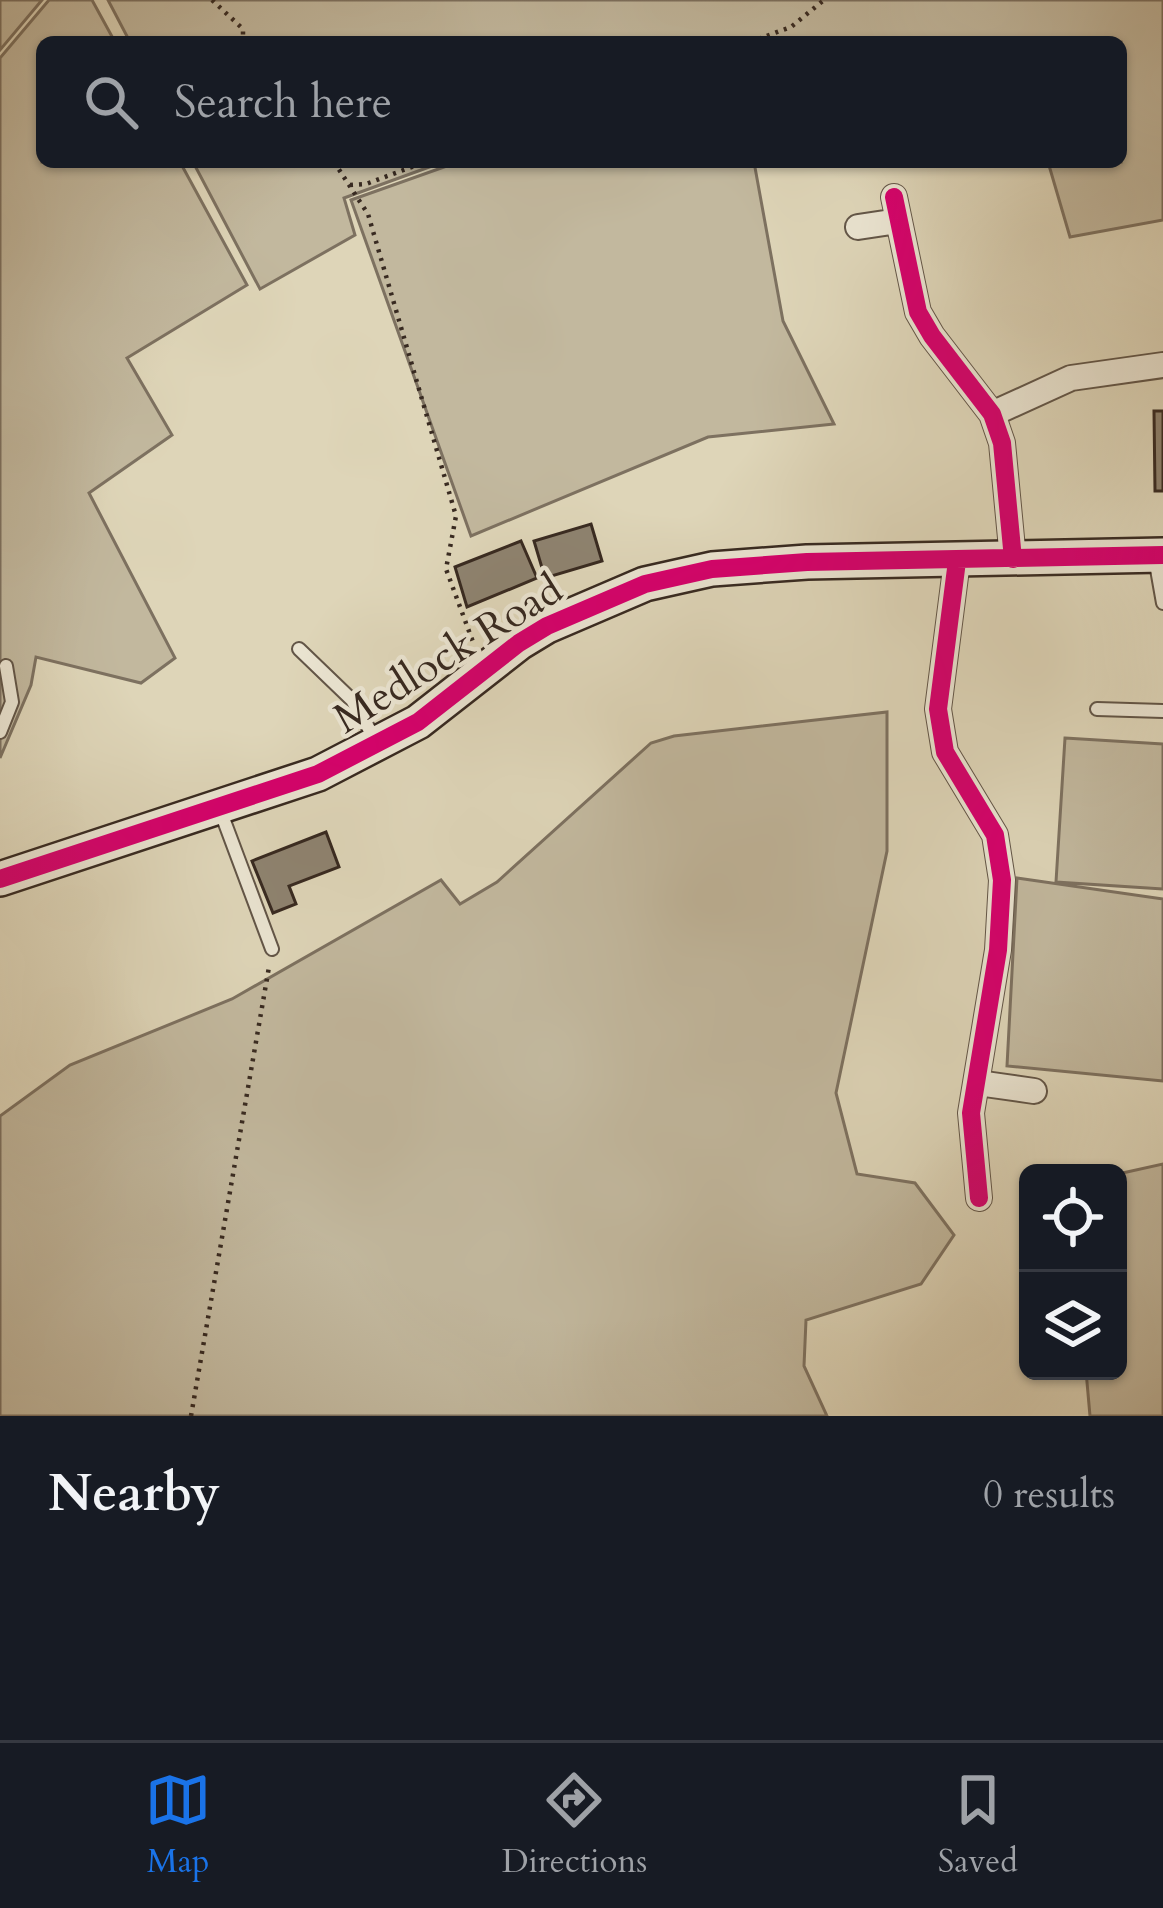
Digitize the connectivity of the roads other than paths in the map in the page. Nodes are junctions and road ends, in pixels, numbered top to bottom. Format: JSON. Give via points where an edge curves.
{"nodes":[{"id":1,"x":859,"y":227,"type":"dead end"},
{"id":2,"x":1163,"y":365,"type":"edge"},
{"id":3,"x":992,"y":414,"type":"junction"},
{"id":4,"x":1159,"y":555,"type":"edge"},
{"id":5,"x":1013,"y":559,"type":"junction"},
{"id":6,"x":957,"y":561,"type":"junction"},
{"id":7,"x":1163,"y":603,"type":"edge"},
{"id":8,"x":298,"y":649,"type":"dead end"},
{"id":9,"x":6,"y":666,"type":"dead end"},
{"id":10,"x":1096,"y":709,"type":"dead end"},
{"id":11,"x":1163,"y":711,"type":"edge"},
{"id":12,"x":0,"y":732,"type":"edge"},
{"id":13,"x":378,"y":745,"type":"junction"},
{"id":14,"x":220,"y":809,"type":"junction"},
{"id":15,"x":2,"y":871,"type":"edge"},
{"id":16,"x":272,"y":950,"type":"road end"},
{"id":17,"x":978,"y":1083,"type":"junction"},
{"id":18,"x":1034,"y":1090,"type":"dead end"},
{"id":19,"x":979,"y":1198,"type":"dead end"}],
"edges":[{"from":1,"to":3,"type":"street","via":[[896,209],[918,312]]},
{"from":2,"to":3,"type":"street","via":[[1071,378]]},
{"from":3,"to":5,"type":"street"},
{"from":4,"to":5,"type":"street","name":"Medlock Road"},
{"from":4,"to":7,"type":"lane"},
{"from":5,"to":6,"type":"street","name":"Medlock Road"},
{"from":6,"to":13,"type":"street","name":"Medlock Road","via":[[807,562],[645,584],[519,643]]},
{"from":6,"to":17,"type":"street","via":[[938,709],[945,752],[995,835],[1002,880]]},
{"from":8,"to":13,"type":"lane","via":[[352,700]]},
{"from":9,"to":12,"type":"lane","via":[[12,702]]},
{"from":10,"to":11,"type":"lane"},
{"from":13,"to":14,"type":"street","name":"Medlock Road"},
{"from":14,"to":15,"type":"street","name":"Medlock Road"},
{"from":14,"to":16,"type":"lane"},
{"from":17,"to":18,"type":"street"},
{"from":17,"to":19,"type":"street","via":[[971,1113]]}]}
